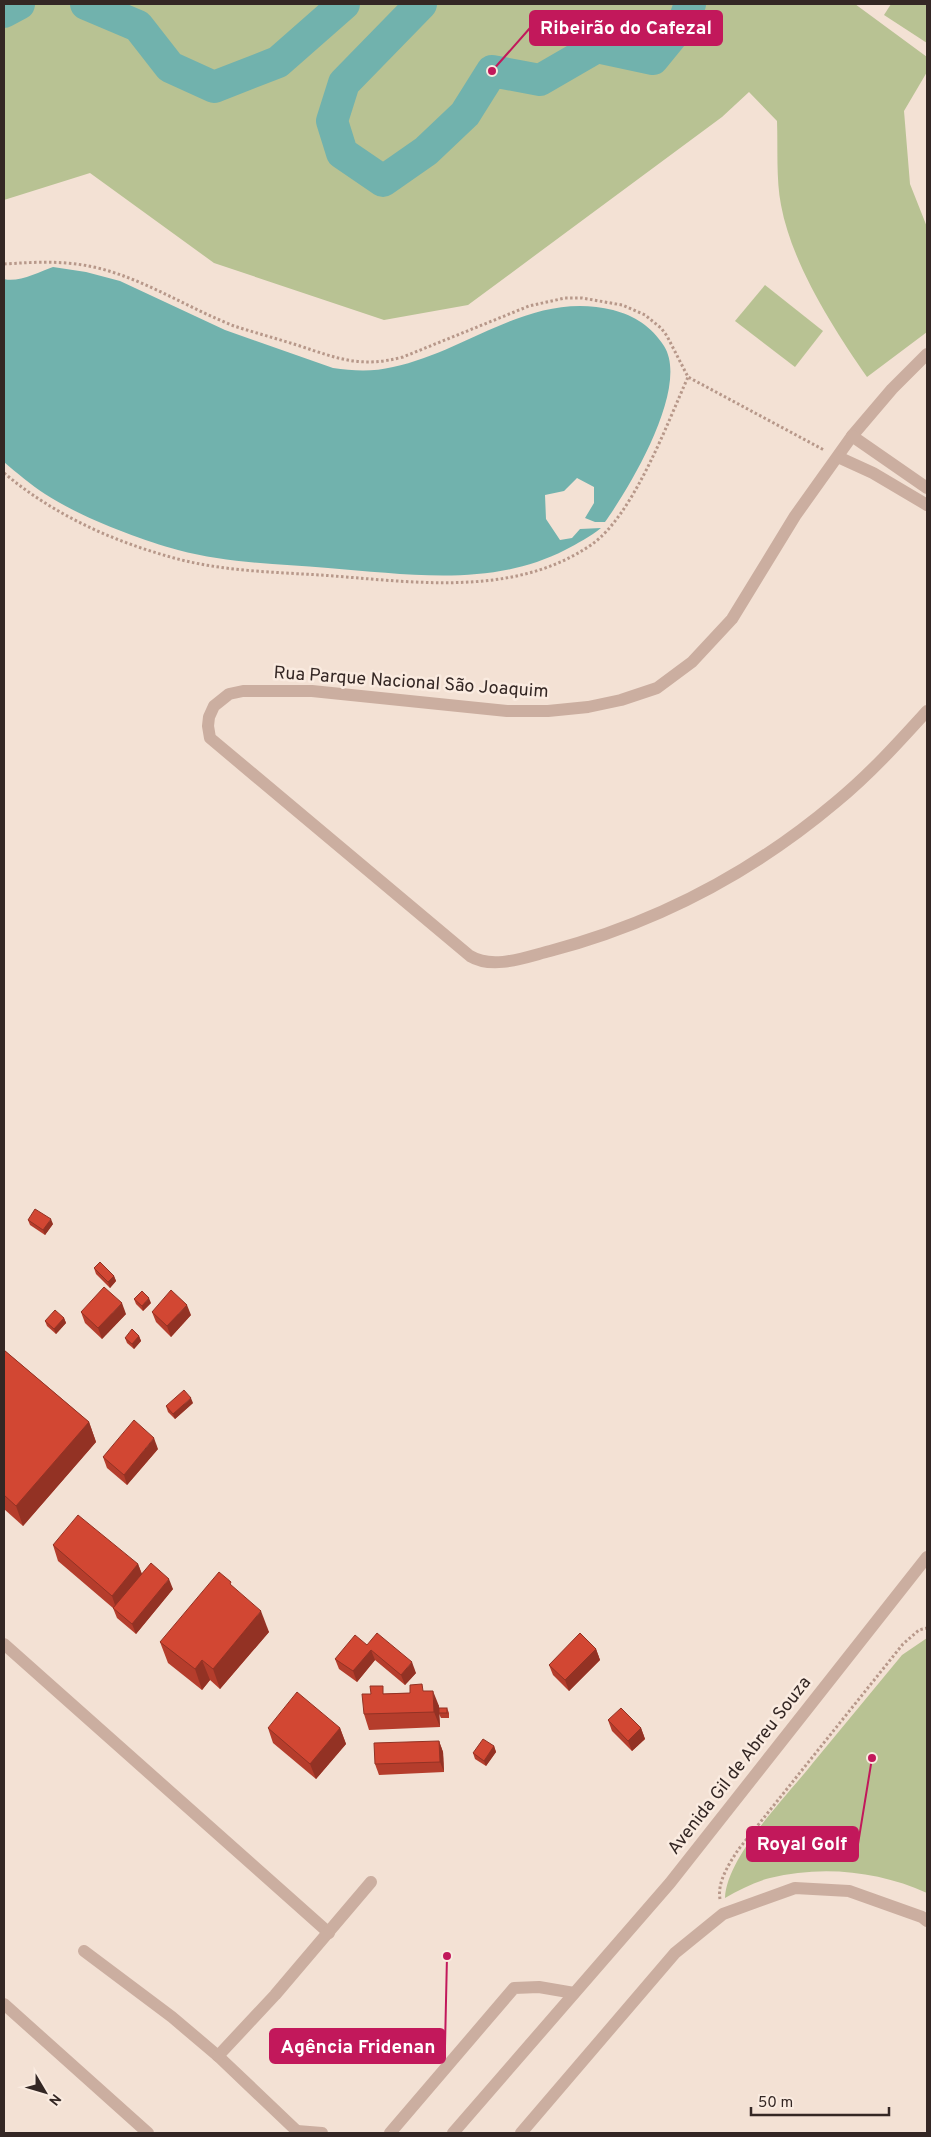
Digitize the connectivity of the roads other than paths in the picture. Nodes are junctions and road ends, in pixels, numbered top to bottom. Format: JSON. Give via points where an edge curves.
{"nodes":[{"id":1,"x":927,"y":354,"type":"edge"},
{"id":2,"x":852,"y":436,"type":"junction"},
{"id":3,"x":838,"y":457,"type":"junction"},
{"id":4,"x":927,"y":488,"type":"edge"},
{"id":5,"x":927,"y":505,"type":"edge"},
{"id":6,"x":927,"y":711,"type":"edge"},
{"id":7,"x":927,"y":1557,"type":"edge"},
{"id":8,"x":4,"y":1644,"type":"edge"},
{"id":9,"x":371,"y":1882,"type":"dead end"},
{"id":10,"x":927,"y":1921,"type":"edge"},
{"id":11,"x":329,"y":1933,"type":"junction"},
{"id":12,"x":84,"y":1951,"type":"dead end"},
{"id":13,"x":574,"y":1993,"type":"junction"},
{"id":14,"x":4,"y":2004,"type":"edge"},
{"id":15,"x":218,"y":2056,"type":"junction"},
{"id":16,"x":298,"y":2132,"type":"edge"},
{"id":17,"x":148,"y":2133,"type":"edge"},
{"id":18,"x":322,"y":2133,"type":"edge"},
{"id":19,"x":390,"y":2133,"type":"edge"},
{"id":20,"x":454,"y":2133,"type":"edge"},
{"id":21,"x":521,"y":2133,"type":"edge"}],
"edges":[{"from":1,"to":2,"type":"street","name":"Rua Parque Nacional São Joaquim"},
{"from":2,"to":3,"type":"street","name":"Rua Parque Nacional São Joaquim"},
{"from":2,"to":4,"type":"street"},
{"from":3,"to":5,"type":"street","via":[[873,473]]},
{"from":3,"to":6,"type":"street","name":"Rua Parque Nacional São Joaquim","via":[[795,516],[732,619],[692,662],[657,688],[588,707],[548,711],[507,711],[312,691],[243,690],[229,694],[214,706],[209,717],[210,738],[470,956],[486,963],[526,957],[590,940],[701,894],[790,838],[837,802],[889,754]]},
{"from":7,"to":13,"type":"street","name":"Avenida Gil de Abreu Souza","via":[[670,1884]]},
{"from":8,"to":11,"type":"street"},
{"from":9,"to":11,"type":"street"},
{"from":10,"to":21,"type":"street","via":[[848,1891],[794,1888],[723,1914],[675,1953]]},
{"from":11,"to":15,"type":"street"},
{"from":12,"to":15,"type":"street"},
{"from":13,"to":19,"type":"street","via":[[539,1987],[514,1988]]},
{"from":13,"to":20,"type":"street","name":"Avenida Gil de Abreu Souza"},
{"from":14,"to":17,"type":"street"},
{"from":15,"to":16,"type":"street"},
{"from":16,"to":18,"type":"street"}]}
